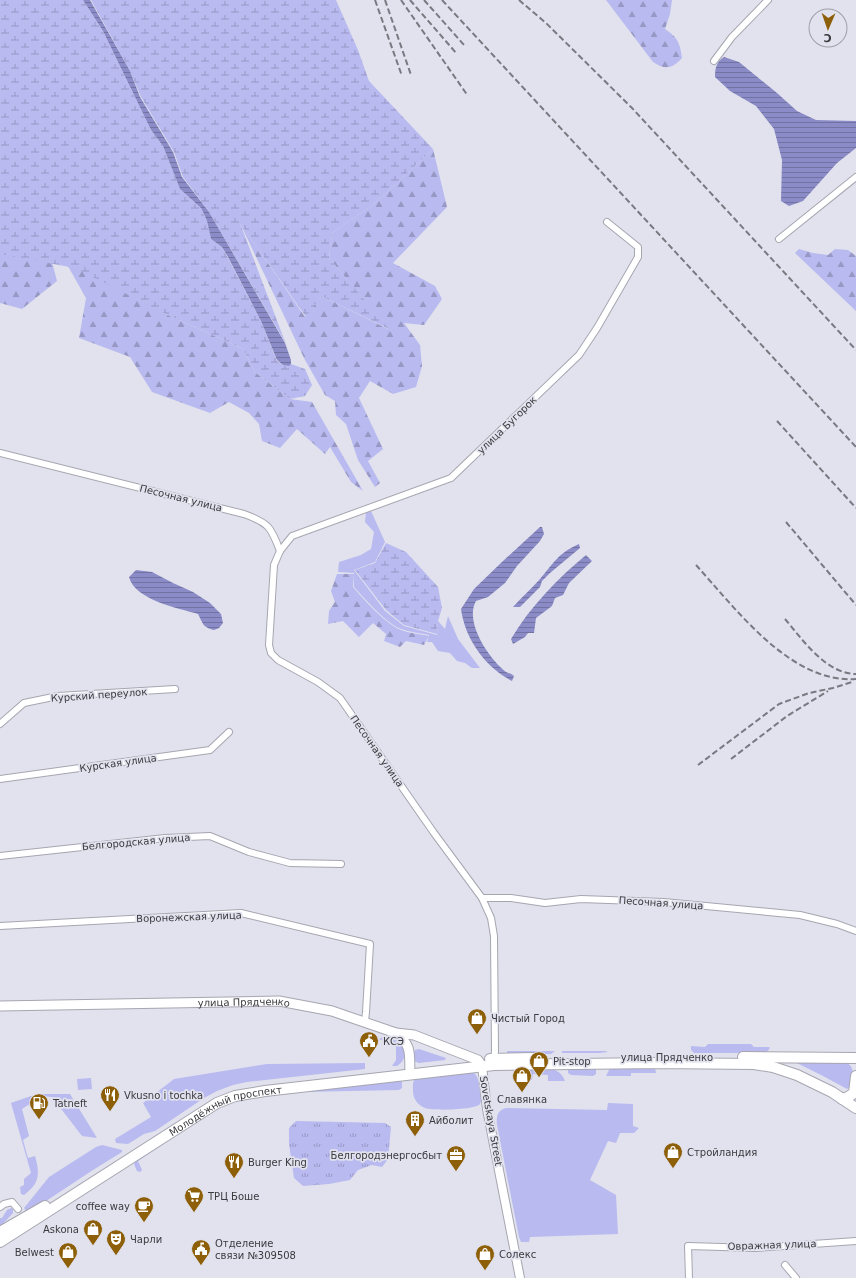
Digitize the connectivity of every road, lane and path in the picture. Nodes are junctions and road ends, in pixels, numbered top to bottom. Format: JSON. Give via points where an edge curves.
{"nodes":[{"id":1,"x":768,"y":0,"type":"edge"},
{"id":2,"x":714,"y":61,"type":"dead end"},
{"id":3,"x":856,"y":176,"type":"edge"},
{"id":4,"x":607,"y":222,"type":"dead end"},
{"id":5,"x":779,"y":240,"type":"dead end"},
{"id":6,"x":0,"y":453,"type":"edge"},
{"id":7,"x":280,"y":551,"type":"junction"},
{"id":8,"x":175,"y":690,"type":"dead end"},
{"id":9,"x":0,"y":724,"type":"edge"},
{"id":10,"x":229,"y":732,"type":"dead end"},
{"id":11,"x":0,"y":779,"type":"edge"},
{"id":12,"x":0,"y":856,"type":"edge"},
{"id":13,"x":340,"y":864,"type":"dead end"},
{"id":14,"x":482,"y":898,"type":"junction"},
{"id":15,"x":0,"y":926,"type":"edge"},
{"id":16,"x":856,"y":931,"type":"edge"},
{"id":17,"x":0,"y":1006,"type":"edge"},
{"id":18,"x":365,"y":1021,"type":"junction"},
{"id":19,"x":396,"y":1033,"type":"junction"},
{"id":20,"x":798,"y":1057,"type":"junction"},
{"id":21,"x":853,"y":1058,"type":"edge"},
{"id":22,"x":494,"y":1059,"type":"junction"},
{"id":23,"x":685,"y":1060,"type":"junction"},
{"id":24,"x":480,"y":1063,"type":"junction"},
{"id":25,"x":856,"y":1067,"type":"edge"},
{"id":26,"x":410,"y":1071,"type":"junction"},
{"id":27,"x":797,"y":1075,"type":"junction"},
{"id":28,"x":856,"y":1076,"type":"edge"},
{"id":29,"x":855,"y":1094,"type":"edge"},
{"id":30,"x":842,"y":1099,"type":"junction"},
{"id":31,"x":856,"y":1108,"type":"edge"},
{"id":32,"x":0,"y":1206,"type":"edge"},
{"id":33,"x":18,"y":1209,"type":"dead end"},
{"id":34,"x":0,"y":1232,"type":"edge"},
{"id":35,"x":856,"y":1241,"type":"edge"},
{"id":36,"x":0,"y":1242,"type":"edge"},
{"id":37,"x":785,"y":1266,"type":"dead end"},
{"id":38,"x":520,"y":1278,"type":"edge"},
{"id":39,"x":689,"y":1278,"type":"edge"},
{"id":40,"x":796,"y":1278,"type":"edge"}],
"edges":[{"from":1,"to":2,"type":"street","via":[[732,37]]},
{"from":3,"to":5,"type":"street"},
{"from":4,"to":7,"type":"street","name":"улица Бугорок","via":[[638,247],[638,257],[579,355],[451,478],[292,536]]},
{"from":6,"to":7,"type":"street","name":"Песочная улица","via":[[244,514],[261,520],[273,532]]},
{"from":7,"to":14,"type":"street","name":"Песочная улица","via":[[274,565],[269,645],[271,653],[278,660],[318,682],[340,698]]},
{"from":8,"to":9,"type":"street","name":"Курский переулок","via":[[58,696],[24,703]]},
{"from":10,"to":11,"type":"street","name":"Курская улица","via":[[210,750]]},
{"from":12,"to":13,"type":"street","name":"Белгородская улица","via":[[165,838],[210,836],[249,852],[290,863]]},
{"from":14,"to":16,"type":"street","name":"Песочная улица","via":[[511,898],[545,903],[581,899],[664,902],[800,915]]},
{"from":14,"to":22,"type":"street","via":[[491,918],[494,936]]},
{"from":15,"to":18,"type":"street","name":"Воронежская улица","via":[[241,914],[370,944]]},
{"from":17,"to":18,"type":"main road","name":"улица Прядченко","via":[[279,1001],[332,1010]]},
{"from":18,"to":19,"type":"main road","name":"улица Прядченко"},
{"from":19,"to":24,"type":"main road","name":"улица Прядченко","via":[[414,1035]]},
{"from":19,"to":26,"type":"main road","via":[[409,1047]]},
{"from":20,"to":21,"type":"main road","name":"улица Прядченко"},
{"from":20,"to":23,"type":"main road","name":"улица Прядченко"},
{"from":20,"to":27,"type":"main road","via":[[793,1061],[792,1067]]},
{"from":21,"to":25,"type":"main road"},
{"from":22,"to":23,"type":"main road","name":"улица Прядченко"},
{"from":22,"to":24,"type":"main road","name":"улица Прядченко"},
{"from":23,"to":24,"type":"main road","name":"улица Прядченко","via":[[494,1065]]},
{"from":23,"to":27,"type":"main road","name":"улица Прядченко","via":[[754,1064]]},
{"from":24,"to":26,"type":"main road","name":"Молодёжный проспект"},
{"from":24,"to":38,"type":"street","name":"Sovetskaya Street"},
{"from":26,"to":34,"type":"main road","name":"Молодёжный проспект","via":[[260,1085],[220,1094]]},
{"from":26,"to":36,"type":"main road","name":"Молодёжный проспект","via":[[265,1090],[235,1096],[217,1103]]},
{"from":27,"to":30,"type":"main road","name":"улица Прядченко"},
{"from":28,"to":29,"type":"main road"},
{"from":29,"to":30,"type":"main road"},
{"from":30,"to":31,"type":"main road","name":"улица Прядченко"},
{"from":32,"to":33,"type":"street","via":[[12,1202]]},
{"from":35,"to":39,"type":"street","name":"Овражная улица","via":[[755,1248],[688,1246]]},
{"from":37,"to":40,"type":"street"}]}
